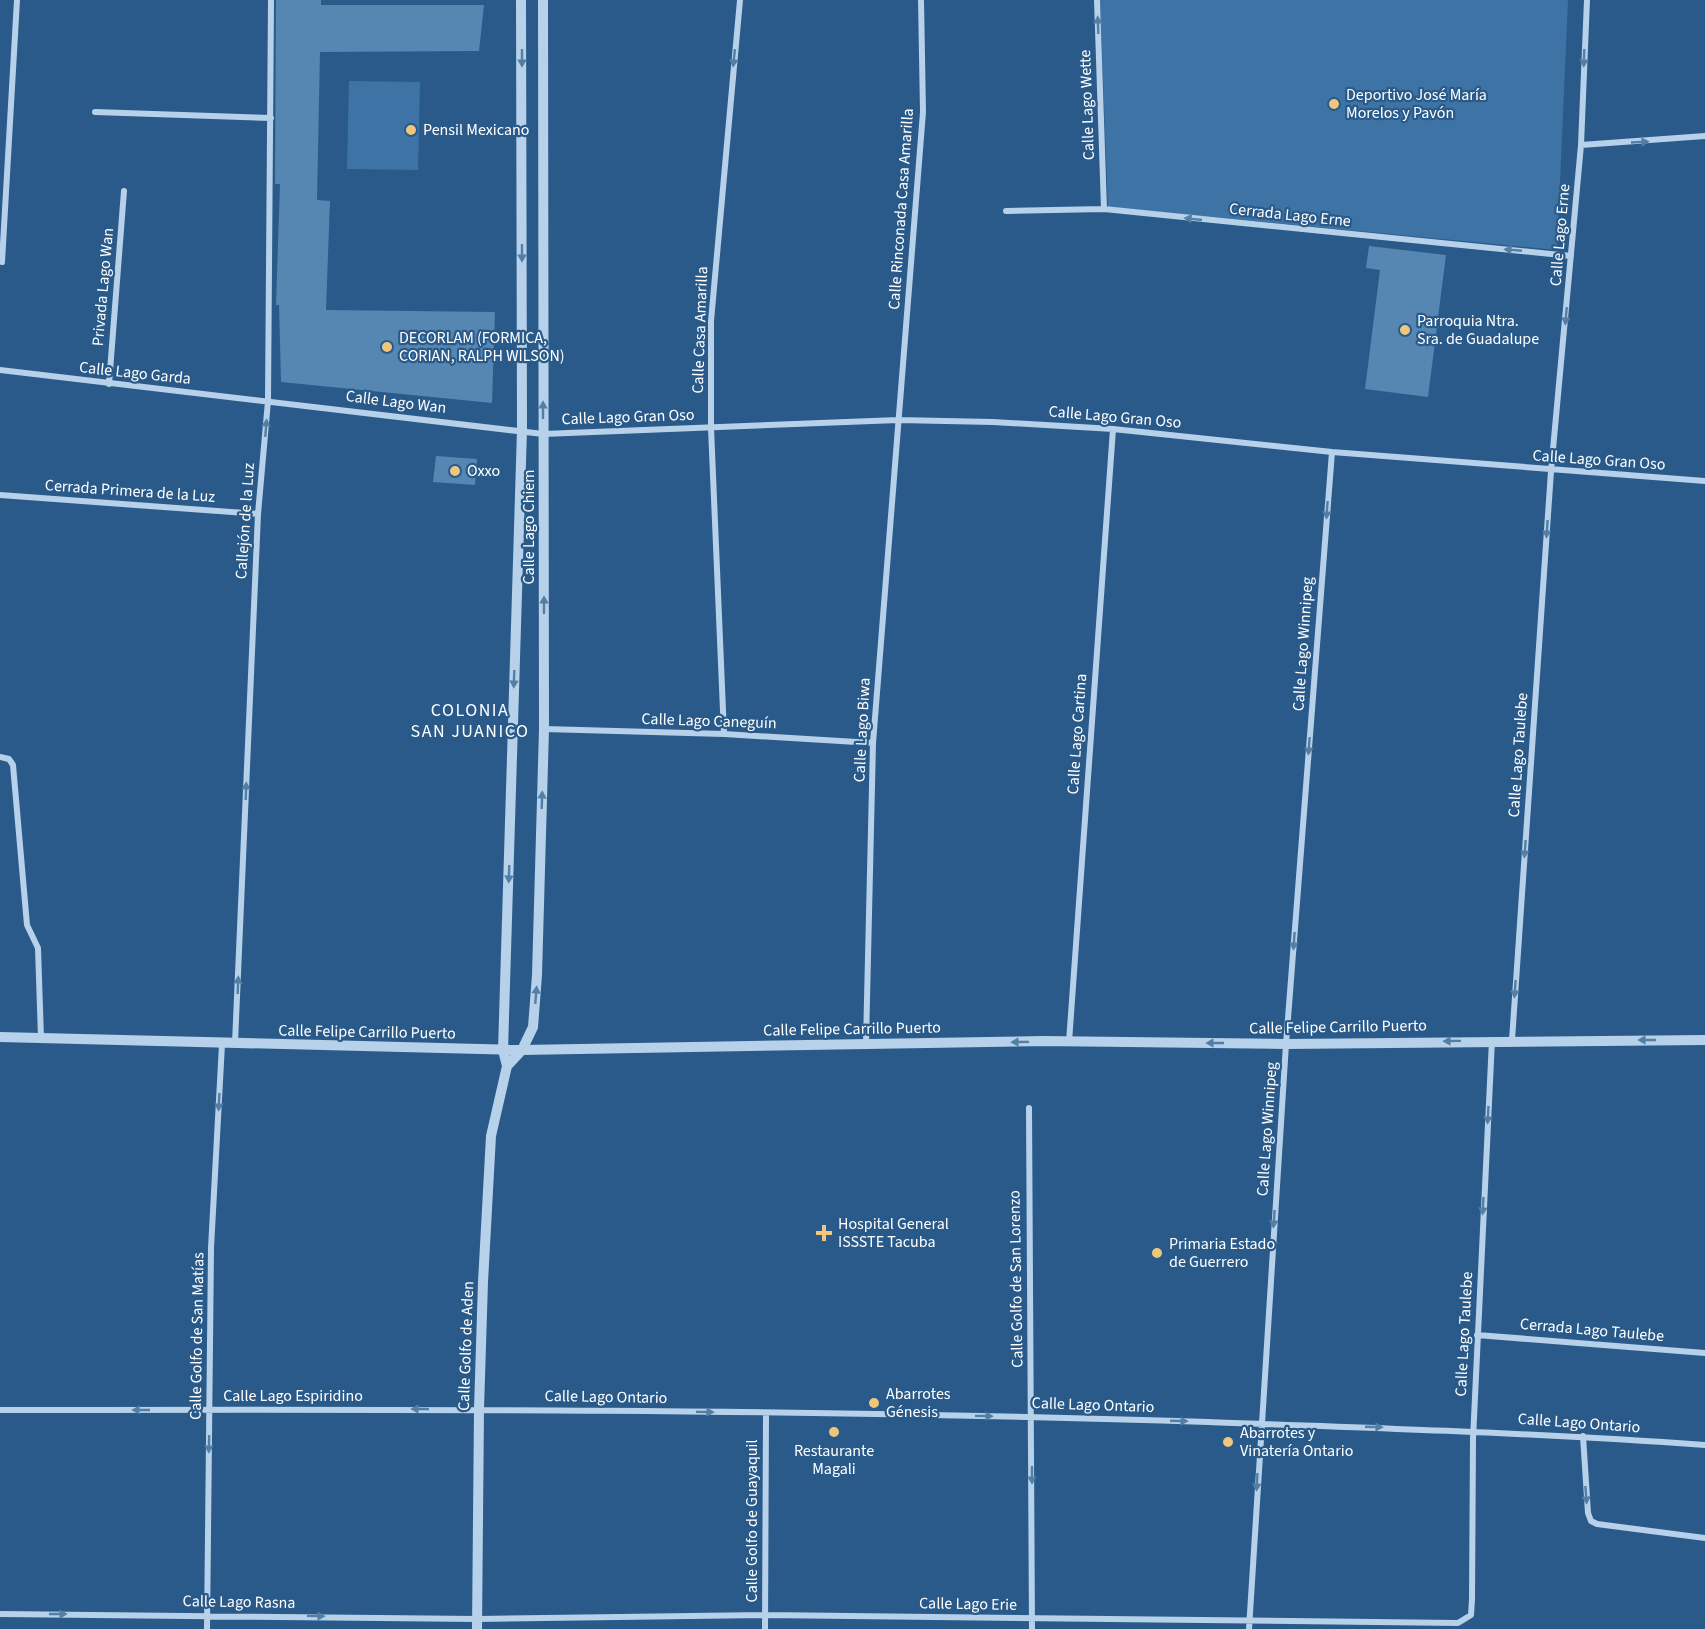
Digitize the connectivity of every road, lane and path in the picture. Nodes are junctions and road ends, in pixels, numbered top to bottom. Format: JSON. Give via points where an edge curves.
{"nodes":[{"id":1,"x":16,"y":0,"type":"edge"},
{"id":2,"x":272,"y":0,"type":"edge"},
{"id":3,"x":521,"y":0,"type":"edge"},
{"id":4,"x":543,"y":0,"type":"edge"},
{"id":5,"x":740,"y":0,"type":"edge"},
{"id":6,"x":921,"y":0,"type":"edge"},
{"id":7,"x":1097,"y":0,"type":"edge"},
{"id":8,"x":1587,"y":0,"type":"edge"},
{"id":9,"x":95,"y":112,"type":"dead end"},
{"id":10,"x":271,"y":118,"type":"junction"},
{"id":11,"x":1705,"y":136,"type":"edge"},
{"id":12,"x":1581,"y":145,"type":"junction"},
{"id":13,"x":124,"y":191,"type":"dead end"},
{"id":14,"x":1104,"y":209,"type":"junction"},
{"id":15,"x":1006,"y":211,"type":"dead end"},
{"id":16,"x":1571,"y":255,"type":"junction"},
{"id":17,"x":2,"y":262,"type":"dead end"},
{"id":18,"x":0,"y":370,"type":"edge"},
{"id":19,"x":109,"y":384,"type":"junction"},
{"id":20,"x":268,"y":401,"type":"junction"},
{"id":21,"x":898,"y":420,"type":"junction"},
{"id":22,"x":711,"y":428,"type":"junction"},
{"id":23,"x":1113,"y":429,"type":"junction"},
{"id":24,"x":522,"y":430,"type":"junction"},
{"id":25,"x":543,"y":434,"type":"junction"},
{"id":26,"x":1332,"y":452,"type":"junction"},
{"id":27,"x":1551,"y":471,"type":"junction"},
{"id":28,"x":1705,"y":481,"type":"edge"},
{"id":29,"x":0,"y":495,"type":"edge"},
{"id":30,"x":258,"y":514,"type":"junction"},
{"id":31,"x":544,"y":729,"type":"junction"},
{"id":32,"x":724,"y":734,"type":"junction"},
{"id":33,"x":873,"y":743,"type":"junction"},
{"id":34,"x":0,"y":757,"type":"edge"},
{"id":35,"x":0,"y":1037,"type":"edge"},
{"id":36,"x":41,"y":1038,"type":"junction"},
{"id":37,"x":1512,"y":1040,"type":"junction"},
{"id":38,"x":1705,"y":1040,"type":"edge"},
{"id":39,"x":1492,"y":1041,"type":"junction"},
{"id":40,"x":1069,"y":1042,"type":"junction"},
{"id":41,"x":866,"y":1043,"type":"junction"},
{"id":42,"x":222,"y":1044,"type":"junction"},
{"id":43,"x":236,"y":1044,"type":"junction"},
{"id":44,"x":1286,"y":1044,"type":"junction"},
{"id":45,"x":503,"y":1050,"type":"junction"},
{"id":46,"x":522,"y":1050,"type":"junction"},
{"id":47,"x":507,"y":1066,"type":"junction"},
{"id":48,"x":1029,"y":1108,"type":"dead end"},
{"id":49,"x":1477,"y":1335,"type":"junction"},
{"id":50,"x":1705,"y":1353,"type":"edge"},
{"id":51,"x":479,"y":1409,"type":"junction"},
{"id":52,"x":0,"y":1410,"type":"edge"},
{"id":53,"x":209,"y":1410,"type":"junction"},
{"id":54,"x":766,"y":1413,"type":"junction"},
{"id":55,"x":1032,"y":1417,"type":"junction"},
{"id":56,"x":1260,"y":1424,"type":"junction"},
{"id":57,"x":1473,"y":1430,"type":"junction"},
{"id":58,"x":1582,"y":1436,"type":"junction"},
{"id":59,"x":1705,"y":1445,"type":"edge"},
{"id":60,"x":1705,"y":1538,"type":"edge"},
{"id":61,"x":0,"y":1614,"type":"edge"},
{"id":62,"x":208,"y":1615,"type":"junction"},
{"id":63,"x":766,"y":1615,"type":"junction"},
{"id":64,"x":1032,"y":1618,"type":"junction"},
{"id":65,"x":1250,"y":1620,"type":"junction"},
{"id":66,"x":1458,"y":1623,"type":"joint"},
{"id":67,"x":477,"y":1624,"type":"edge"},
{"id":68,"x":1423,"y":1626,"type":"edge"},
{"id":69,"x":207,"y":1629,"type":"edge"},
{"id":70,"x":765,"y":1629,"type":"edge"},
{"id":71,"x":1032,"y":1629,"type":"edge"},
{"id":72,"x":1249,"y":1629,"type":"edge"}],
"edges":[{"from":1,"to":17,"type":"street"},
{"from":2,"to":10,"type":"street","name":"Callejón de la Luz"},
{"from":3,"to":24,"type":"street","name":"Calle Lago Chiem","one_way":true},
{"from":25,"to":4,"type":"street","name":"Calle Lago Chiem","one_way":true},
{"from":5,"to":22,"type":"street","name":"Calle Casa Amarilla","one_way":true,"via":[[711,321]]},
{"from":6,"to":21,"type":"street","name":"Calle Rinconada Casa Amarilla","via":[[923,112]]},
{"from":14,"to":7,"type":"street","name":"Calle Lago Wette","one_way":true},
{"from":8,"to":12,"type":"street","name":"Calle Lago Erne","one_way":true},
{"from":9,"to":10,"type":"street"},
{"from":10,"to":20,"type":"street","name":"Callejón de la Luz"},
{"from":12,"to":11,"type":"street","one_way":true},
{"from":12,"to":16,"type":"street","name":"Calle Lago Erne"},
{"from":13,"to":19,"type":"street","name":"Privada Lago Wan"},
{"from":14,"to":15,"type":"street","name":"Cerrada Lago Erne"},
{"from":16,"to":14,"type":"street","name":"Cerrada Lago Erne","one_way":true},
{"from":16,"to":27,"type":"street","name":"Calle Lago Erne","one_way":true},
{"from":18,"to":19,"type":"street","name":"Calle Lago Garda"},
{"from":19,"to":20,"type":"street","name":"Calle Lago Garda"},
{"from":20,"to":24,"type":"street","name":"Calle Lago Wan"},
{"from":30,"to":20,"type":"street","name":"Callejón de la Luz","one_way":true},
{"from":21,"to":22,"type":"street","name":"Calle Lago Gran Oso"},
{"from":21,"to":23,"type":"street","name":"Calle Lago Gran Oso"},
{"from":21,"to":33,"type":"street","name":"Calle Lago Biwa"},
{"from":22,"to":25,"type":"street","name":"Calle Lago Gran Oso"},
{"from":22,"to":32,"type":"street","name":"Calle Casa Amarilla"},
{"from":23,"to":26,"type":"street","name":"Calle Lago Gran Oso"},
{"from":23,"to":40,"type":"street","name":"Calle Lago Cartina"},
{"from":24,"to":25,"type":"street","name":"Calle Lago Gran Oso"},
{"from":24,"to":45,"type":"street","name":"Calle Lago Chiem","one_way":true},
{"from":31,"to":25,"type":"street","name":"Calle Lago Chiem","one_way":true},
{"from":26,"to":27,"type":"street","name":"Calle Lago Gran Oso"},
{"from":26,"to":44,"type":"street","name":"Calle Lago Winnipeg","one_way":true},
{"from":27,"to":28,"type":"street","name":"Calle Lago Gran Oso"},
{"from":27,"to":37,"type":"street","name":"Calle Lago Taulebe","one_way":true},
{"from":29,"to":30,"type":"street","name":"Cerrada Primera de la Luz"},
{"from":43,"to":30,"type":"street","name":"Callejón de la Luz","one_way":true},
{"from":31,"to":32,"type":"street","name":"Calle Lago Caneguín"},
{"from":46,"to":31,"type":"street","name":"Calle Lago Chiem","one_way":true,"via":[[533,1027],[537,975]]},
{"from":32,"to":33,"type":"street","name":"Calle Lago Caneguín"},
{"from":33,"to":41,"type":"street","name":"Calle Lago Biwa"},
{"from":34,"to":36,"type":"street","via":[[9,759],[13,765],[27,925],[38,948]]},
{"from":35,"to":36,"type":"street","name":"Calle Felipe Carrillo Puerto"},
{"from":36,"to":42,"type":"street","name":"Calle Felipe Carrillo Puerto"},
{"from":38,"to":37,"type":"street","name":"Calle Felipe Carrillo Puerto","one_way":true},
{"from":37,"to":39,"type":"street","name":"Calle Felipe Carrillo Puerto"},
{"from":39,"to":44,"type":"street","name":"Calle Felipe Carrillo Puerto","one_way":true},
{"from":39,"to":49,"type":"street","name":"Calle Lago Taulebe","one_way":true},
{"from":40,"to":41,"type":"street","name":"Calle Felipe Carrillo Puerto","one_way":true},
{"from":44,"to":40,"type":"street","name":"Calle Felipe Carrillo Puerto","one_way":true},
{"from":41,"to":46,"type":"street","name":"Calle Felipe Carrillo Puerto"},
{"from":42,"to":43,"type":"street","name":"Calle Felipe Carrillo Puerto"},
{"from":42,"to":53,"type":"street","name":"Calle Golfo de San Matías","one_way":true,"via":[[211,1248]]},
{"from":43,"to":45,"type":"street","name":"Calle Felipe Carrillo Puerto"},
{"from":44,"to":56,"type":"street","name":"Calle Lago Winnipeg","one_way":true},
{"from":45,"to":46,"type":"street","name":"Calle Felipe Carrillo Puerto"},
{"from":45,"to":47,"type":"street","name":"Calle Golfo de Aden"},
{"from":46,"to":47,"type":"street"},
{"from":47,"to":51,"type":"street","name":"Calle Golfo de Aden","via":[[491,1136]]},
{"from":48,"to":55,"type":"street","name":"Calle Golfo de San Lorenzo"},
{"from":49,"to":50,"type":"street","name":"Cerrada Lago Taulebe"},
{"from":49,"to":57,"type":"street","name":"Calle Lago Taulebe"},
{"from":51,"to":53,"type":"street","name":"Calle Lago Espiridino","one_way":true},
{"from":51,"to":54,"type":"street","name":"Calle Lago Ontario","one_way":true},
{"from":51,"to":67,"type":"street","name":"Calle Golfo de Aden"},
{"from":53,"to":52,"type":"street","name":"Calle Lago Espiridino","one_way":true},
{"from":53,"to":62,"type":"street","name":"Calle Golfo de San Matías","one_way":true},
{"from":54,"to":55,"type":"street","name":"Calle Lago Ontario","one_way":true},
{"from":54,"to":63,"type":"street","name":"Calle Golfo de Guayaquil"},
{"from":55,"to":56,"type":"street","name":"Calle Lago Ontario","one_way":true},
{"from":55,"to":64,"type":"street","name":"Calle Golfo de San Lorenzo","one_way":true},
{"from":56,"to":57,"type":"street","name":"Calle Lago Ontario","one_way":true},
{"from":56,"to":65,"type":"street","name":"Calle Lago Winnipeg","one_way":true},
{"from":57,"to":58,"type":"street","name":"Calle Lago Ontario"},
{"from":57,"to":66,"type":"street","name":"Calle Lago Taulebe","via":[[1471,1615]]},
{"from":58,"to":59,"type":"street","name":"Calle Lago Ontario"},
{"from":58,"to":60,"type":"street","one_way":true,"via":[[1591,1521]]},
{"from":61,"to":62,"type":"street","name":"Calle Lago Rasna","one_way":true},
{"from":62,"to":67,"type":"street","name":"Calle Lago Rasna","one_way":true},
{"from":62,"to":69,"type":"street","name":"Calle Golfo de San Matías"},
{"from":63,"to":64,"type":"street","name":"Calle Lago Erie"},
{"from":63,"to":67,"type":"street","name":"Calle Lago Erie"},
{"from":63,"to":70,"type":"street","name":"Calle Golfo de Guayaquil"},
{"from":64,"to":65,"type":"street","name":"Calle Lago Erie"},
{"from":64,"to":71,"type":"street","name":"Calle Golfo de San Lorenzo"},
{"from":65,"to":68,"type":"street","name":"Calle Lago Erie"},
{"from":65,"to":72,"type":"street","name":"Calle Lago Winnipeg"},
{"from":66,"to":68,"type":"street","name":"Calle Lago Erie"}]}
